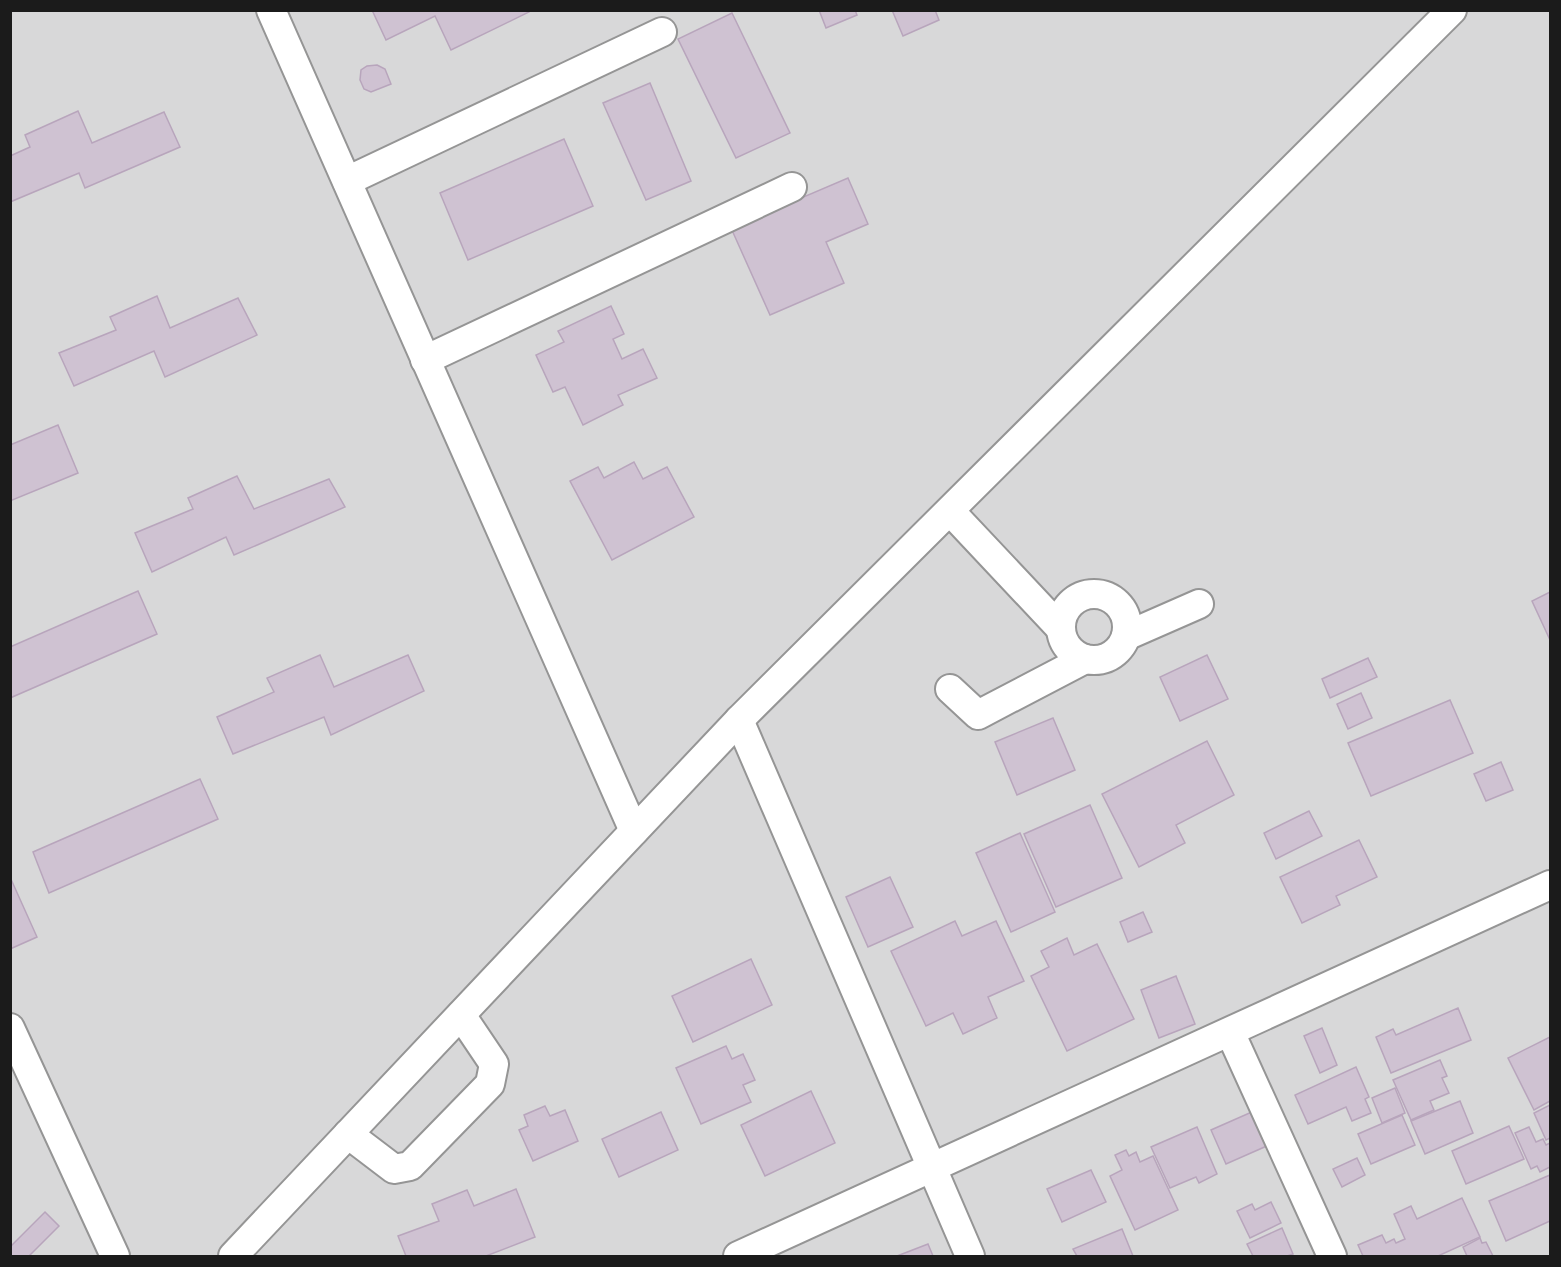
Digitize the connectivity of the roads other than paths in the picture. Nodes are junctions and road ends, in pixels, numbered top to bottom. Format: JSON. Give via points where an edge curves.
{"nodes":[{"id":1,"x":271,"y":10,"type":"edge"},
{"id":2,"x":1452,"y":10,"type":"edge"},
{"id":3,"x":662,"y":32,"type":"dead end"},
{"id":4,"x":346,"y":181,"type":"junction"},
{"id":5,"x":792,"y":187,"type":"dead end"},
{"id":6,"x":425,"y":360,"type":"junction"},
{"id":7,"x":950,"y":510,"type":"junction"},
{"id":8,"x":1199,"y":604,"type":"dead end"},
{"id":9,"x":1061,"y":628,"type":"junction"},
{"id":10,"x":1126,"y":636,"type":"junction"},
{"id":11,"x":1085,"y":659,"type":"junction"},
{"id":12,"x":950,"y":689,"type":"dead end"},
{"id":13,"x":739,"y":720,"type":"junction"},
{"id":14,"x":634,"y":831,"type":"junction"},
{"id":15,"x":1551,"y":885,"type":"edge"},
{"id":16,"x":461,"y":1015,"type":"junction"},
{"id":17,"x":10,"y":1028,"type":"edge"},
{"id":18,"x":1230,"y":1032,"type":"junction"},
{"id":19,"x":348,"y":1134,"type":"junction"},
{"id":20,"x":931,"y":1168,"type":"junction"},
{"id":21,"x":115,"y":1257,"type":"edge"},
{"id":22,"x":233,"y":1257,"type":"edge"},
{"id":23,"x":738,"y":1257,"type":"edge"},
{"id":24,"x":970,"y":1257,"type":"edge"},
{"id":25,"x":1332,"y":1257,"type":"edge"}],
"edges":[{"from":1,"to":4,"type":"street"},
{"from":2,"to":7,"type":"street"},
{"from":3,"to":4,"type":"street"},
{"from":4,"to":6,"type":"street"},
{"from":5,"to":6,"type":"street"},
{"from":6,"to":14,"type":"street"},
{"from":7,"to":9,"type":"street"},
{"from":7,"to":13,"type":"street"},
{"from":8,"to":10,"type":"street"},
{"from":9,"to":10,"type":"street","via":[[1066,609],[1074,601],[1083,596],[1103,595],[1120,606],[1128,625]]},
{"from":9,"to":11,"type":"street","via":[[1068,648]]},
{"from":10,"to":11,"type":"street","via":[[1115,653],[1096,660]]},
{"from":11,"to":12,"type":"street","via":[[978,715]]},
{"from":13,"to":14,"type":"street"},
{"from":13,"to":20,"type":"street"},
{"from":14,"to":16,"type":"street"},
{"from":15,"to":18,"type":"street"},
{"from":16,"to":19,"type":"street"},
{"from":16,"to":19,"type":"street","via":[[494,1064],[490,1084],[410,1166],[394,1169]]},
{"from":17,"to":21,"type":"street"},
{"from":18,"to":20,"type":"street"},
{"from":18,"to":25,"type":"street"},
{"from":19,"to":22,"type":"street"},
{"from":20,"to":23,"type":"street"},
{"from":20,"to":24,"type":"street"}]}
